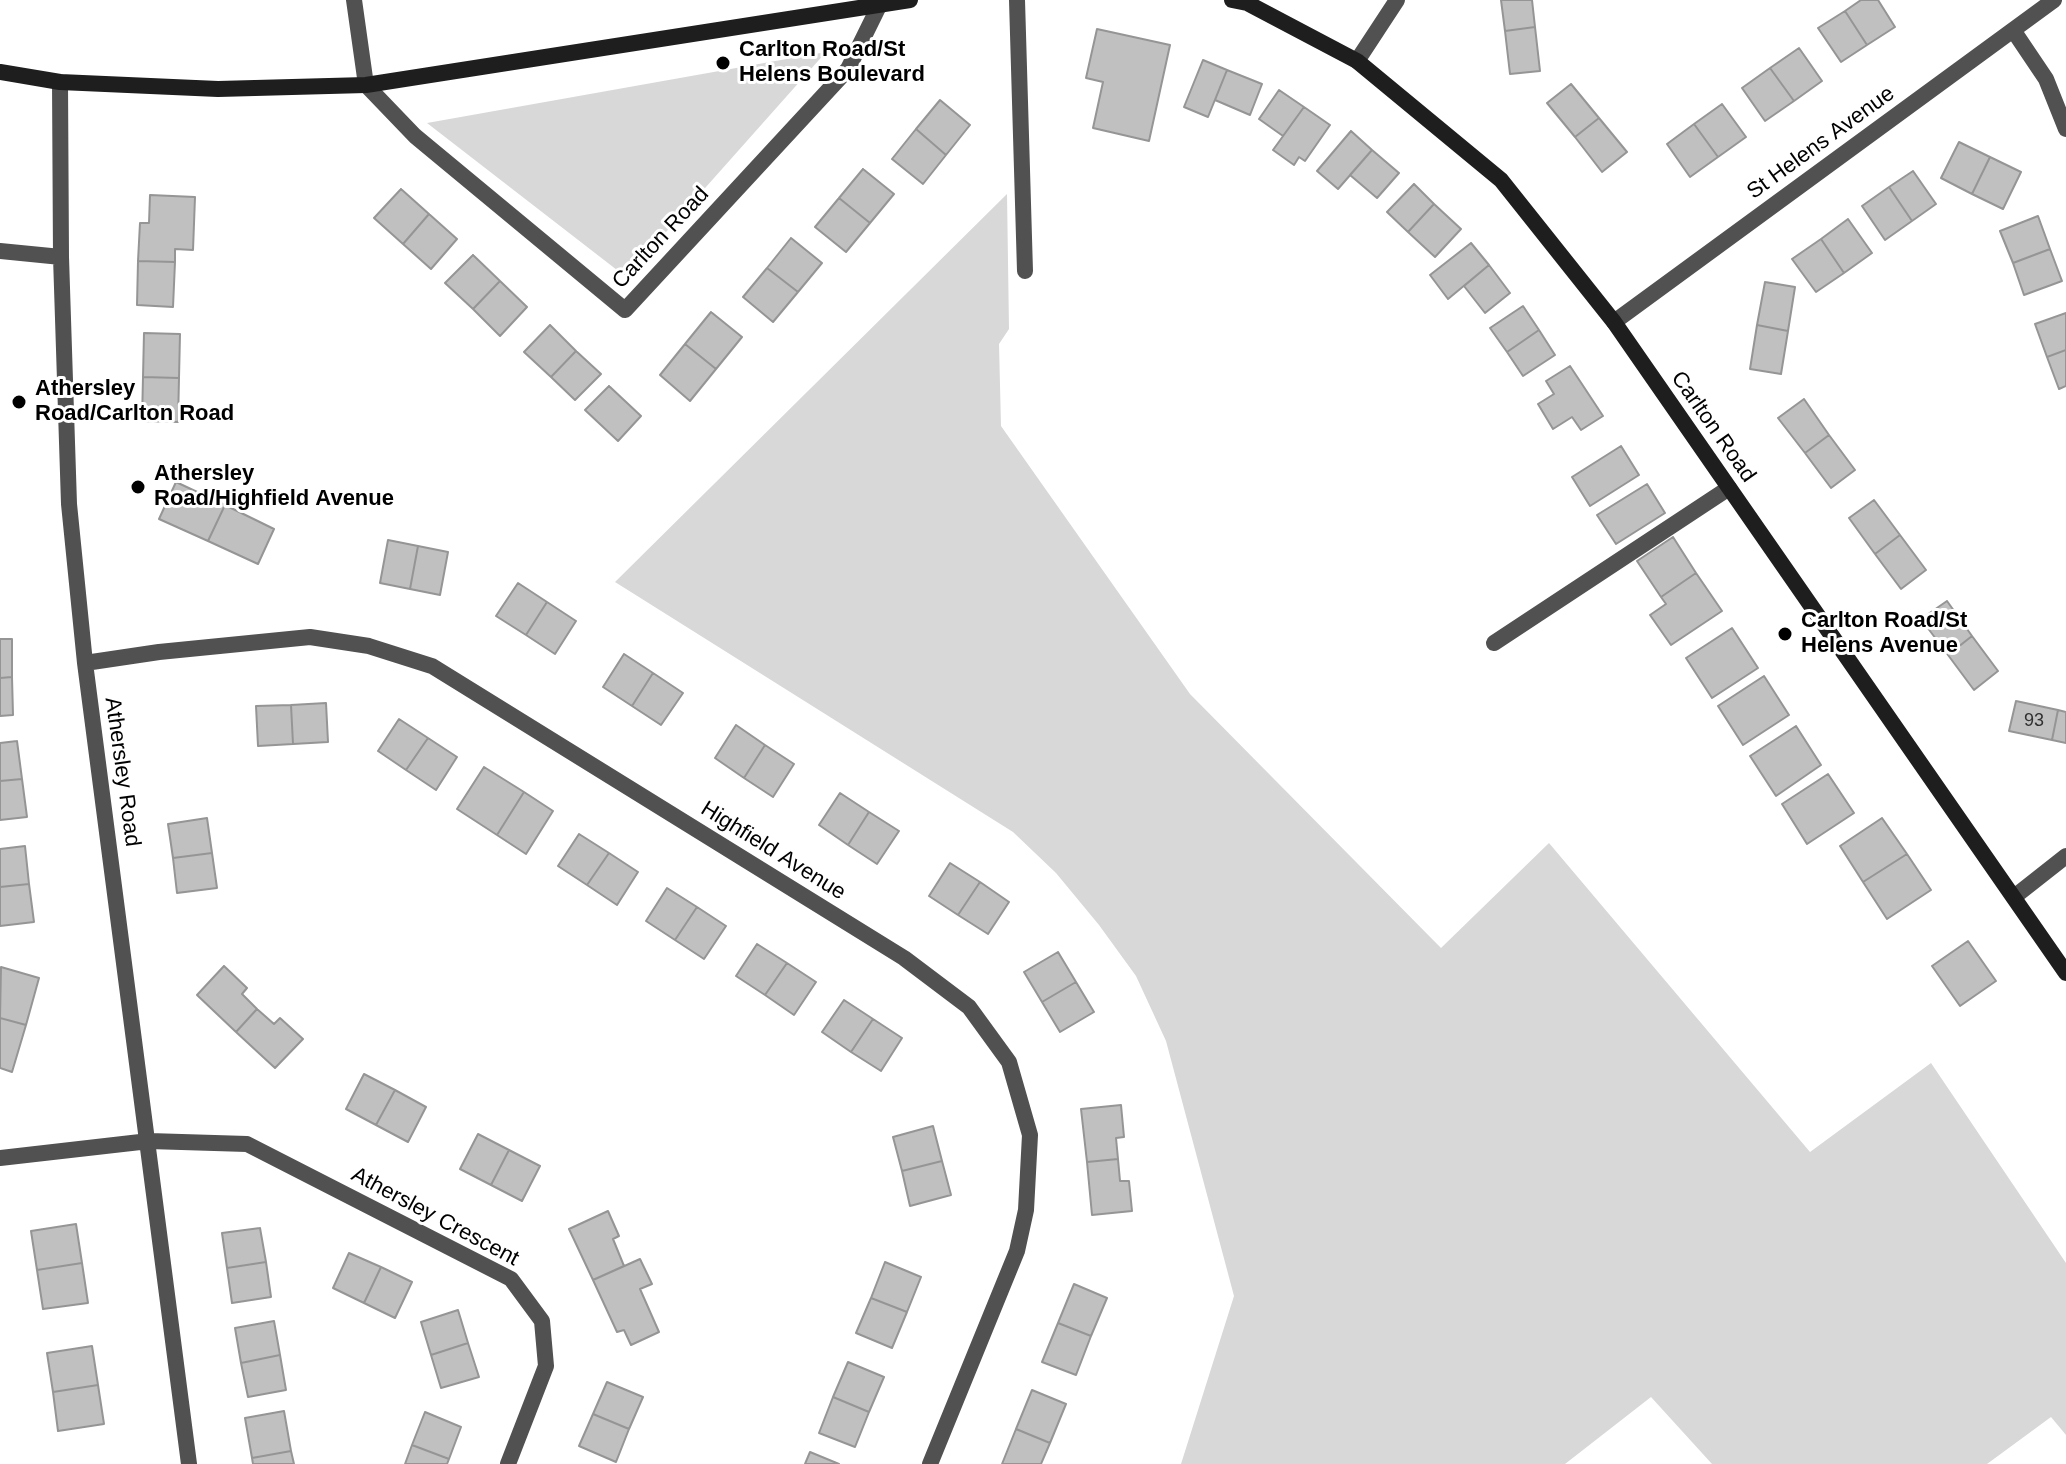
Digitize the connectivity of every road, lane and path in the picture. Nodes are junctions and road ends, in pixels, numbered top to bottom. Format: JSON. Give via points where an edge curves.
{"nodes":[{"id":1,"x":354,"y":0,"type":"edge"},
{"id":2,"x":910,"y":0,"type":"edge"},
{"id":3,"x":1017,"y":0,"type":"edge"},
{"id":4,"x":1232,"y":0,"type":"edge"},
{"id":5,"x":1397,"y":0,"type":"edge"},
{"id":6,"x":2054,"y":0,"type":"edge"},
{"id":7,"x":879,"y":2,"type":"edge"},
{"id":8,"x":2013,"y":30,"type":"junction"},
{"id":9,"x":1357,"y":61,"type":"junction"},
{"id":10,"x":0,"y":72,"type":"edge"},
{"id":11,"x":60,"y":82,"type":"junction"},
{"id":12,"x":366,"y":85,"type":"junction"},
{"id":13,"x":2066,"y":129,"type":"edge"},
{"id":14,"x":0,"y":251,"type":"edge"},
{"id":15,"x":61,"y":257,"type":"junction"},
{"id":16,"x":1025,"y":271,"type":"dead end"},
{"id":17,"x":1614,"y":322,"type":"junction"},
{"id":18,"x":1729,"y":488,"type":"junction"},
{"id":19,"x":1494,"y":643,"type":"dead end"},
{"id":20,"x":85,"y":663,"type":"junction"},
{"id":21,"x":2066,"y":856,"type":"edge"},
{"id":22,"x":2014,"y":897,"type":"junction"},
{"id":23,"x":2066,"y":973,"type":"edge"},
{"id":24,"x":149,"y":1141,"type":"junction"},
{"id":25,"x":0,"y":1158,"type":"edge"},
{"id":26,"x":189,"y":1464,"type":"edge"},
{"id":27,"x":508,"y":1464,"type":"edge"},
{"id":28,"x":930,"y":1464,"type":"edge"}],
"edges":[{"from":1,"to":12,"type":"street"},
{"from":2,"to":7,"type":"main road"},
{"from":3,"to":16,"type":"street"},
{"from":4,"to":9,"type":"main road","name":"Carlton Road"},
{"from":5,"to":9,"type":"street"},
{"from":6,"to":8,"type":"street","name":"St Helens Avenue"},
{"from":7,"to":12,"type":"main road"},
{"from":7,"to":12,"type":"street","name":"Carlton Road","via":[[848,69],[625,310],[415,136]]},
{"from":8,"to":13,"type":"street","via":[[2046,79]]},
{"from":8,"to":17,"type":"street","name":"St Helens Avenue"},
{"from":9,"to":17,"type":"main road","name":"Carlton Road","via":[[1501,180]]},
{"from":10,"to":11,"type":"main road"},
{"from":11,"to":12,"type":"main road","via":[[218,89]]},
{"from":11,"to":15,"type":"street","name":"Athersley Road"},
{"from":14,"to":15,"type":"street"},
{"from":15,"to":20,"type":"street","name":"Athersley Road","via":[[69,504]]},
{"from":17,"to":18,"type":"main road","name":"Carlton Road"},
{"from":18,"to":19,"type":"street"},
{"from":18,"to":22,"type":"main road","name":"Carlton Road"},
{"from":20,"to":24,"type":"street","name":"Athersley Road"},
{"from":20,"to":28,"type":"street","name":"Highfield Avenue","via":[[310,637],[369,646],[432,666],[904,958],[969,1007],[1009,1062],[1030,1135],[1026,1210],[1017,1251]]},
{"from":21,"to":22,"type":"street"},
{"from":22,"to":23,"type":"main road","name":"Carlton Road"},
{"from":24,"to":25,"type":"street","name":"Athersley Crescent"},
{"from":24,"to":26,"type":"street","name":"Athersley Road"},
{"from":24,"to":27,"type":"street","name":"Athersley Crescent","via":[[247,1144],[511,1279],[542,1321],[546,1366]]}]}
